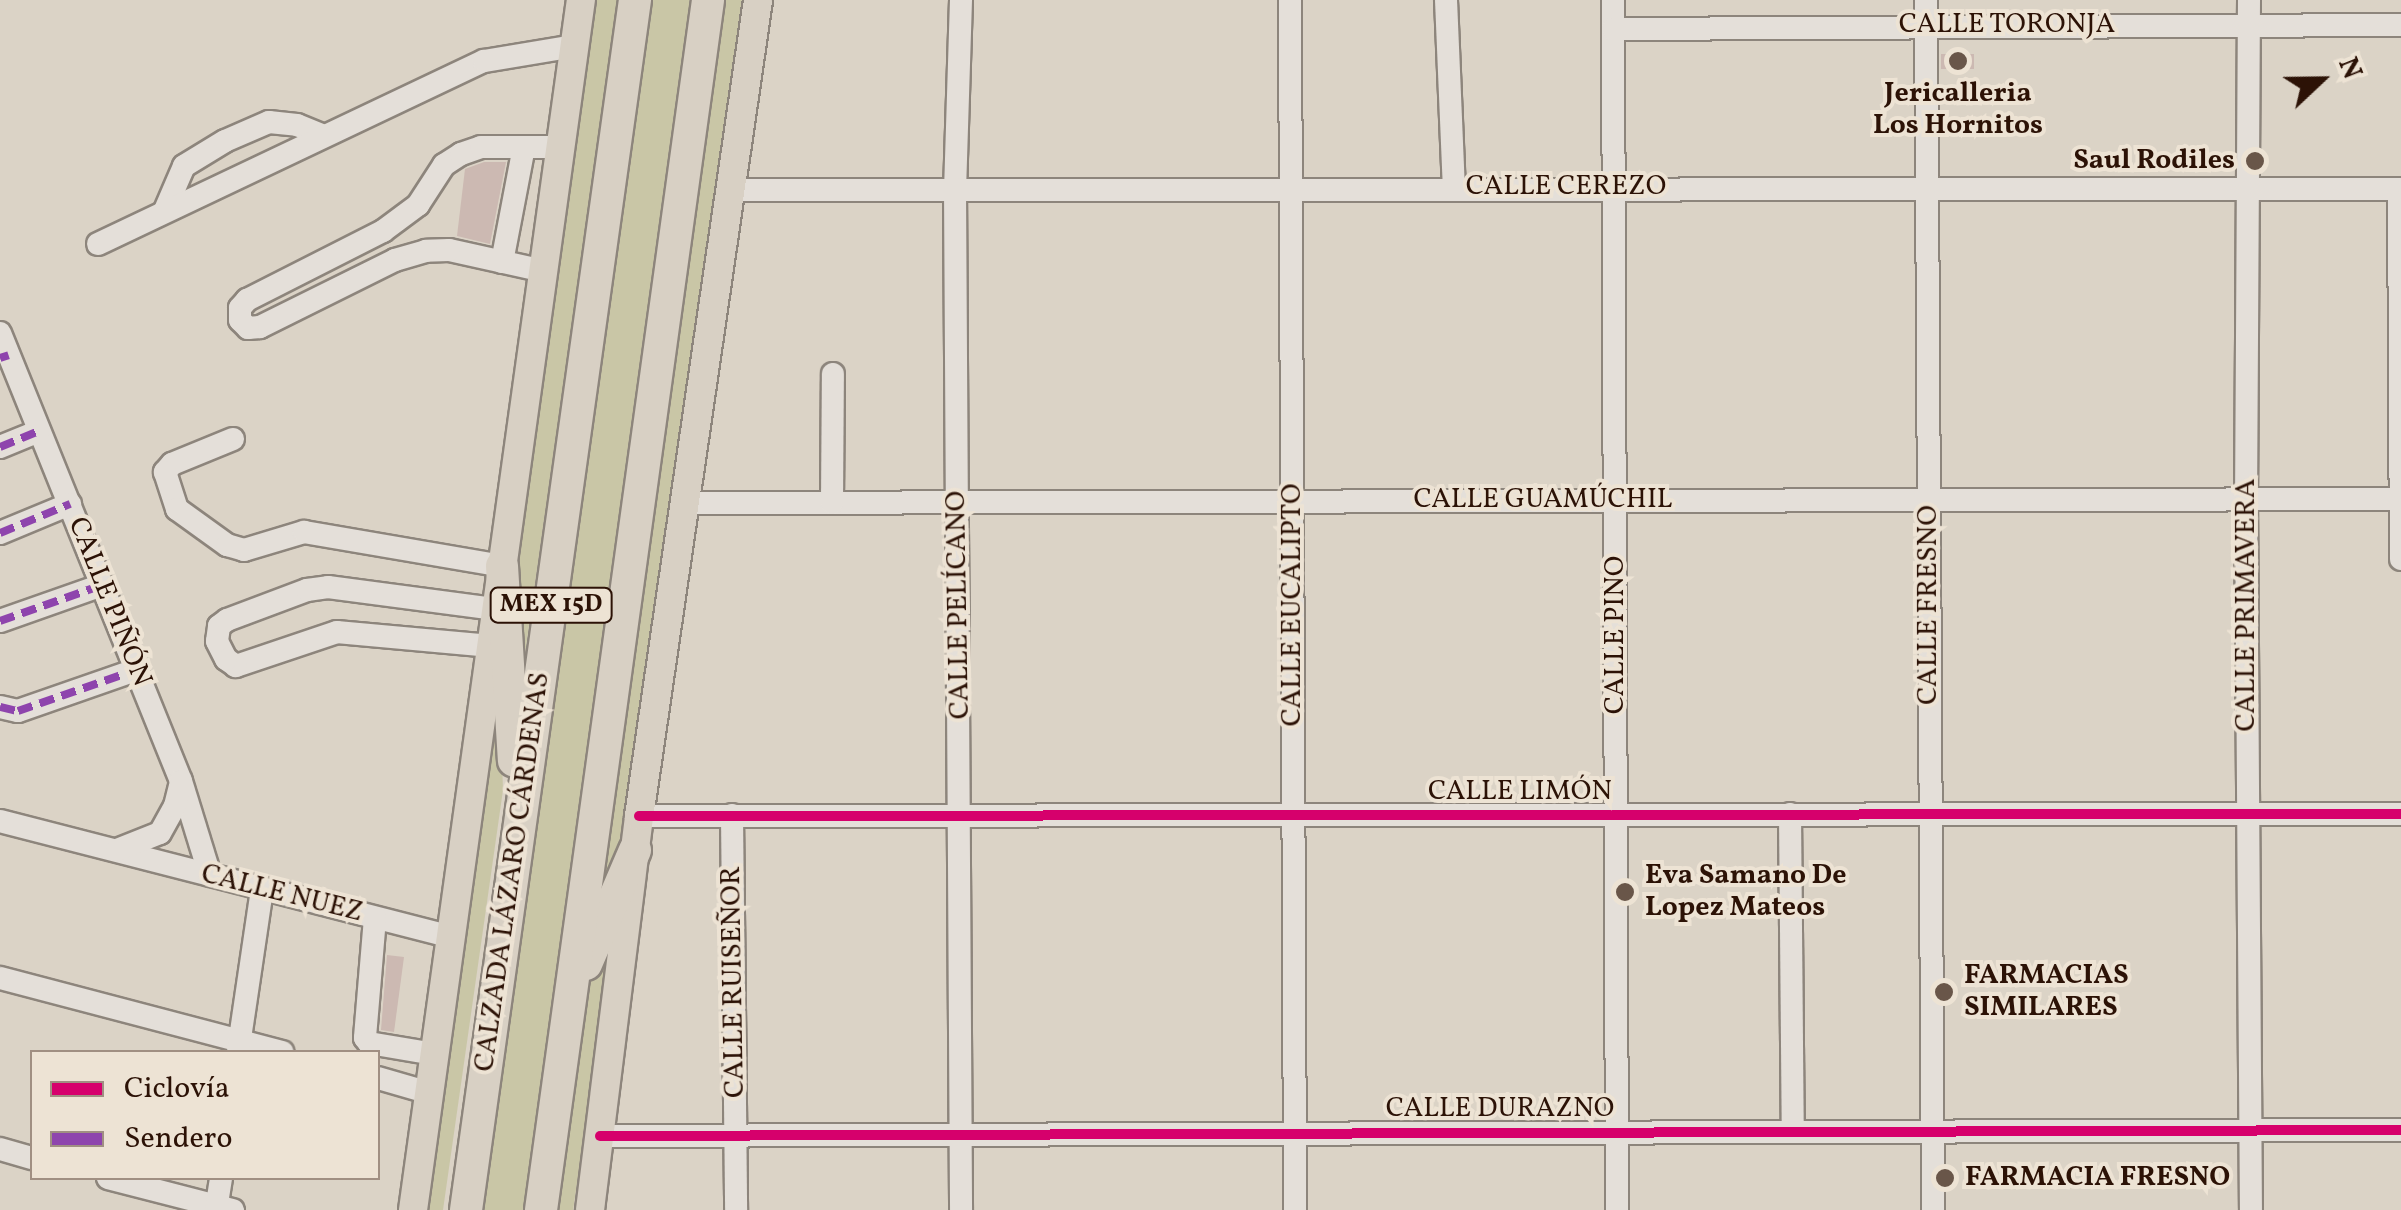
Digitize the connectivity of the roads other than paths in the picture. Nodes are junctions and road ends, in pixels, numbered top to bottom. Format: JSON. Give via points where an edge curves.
{"nodes":[{"id":1,"x":582,"y":0,"type":"edge"},
{"id":2,"x":635,"y":0,"type":"edge"},
{"id":3,"x":708,"y":0,"type":"edge"},
{"id":4,"x":758,"y":0,"type":"edge"},
{"id":5,"x":961,"y":0,"type":"edge"},
{"id":6,"x":1290,"y":0,"type":"edge"},
{"id":7,"x":1446,"y":0,"type":"edge"},
{"id":8,"x":1612,"y":0,"type":"edge"},
{"id":9,"x":1926,"y":0,"type":"edge"},
{"id":10,"x":2250,"y":0,"type":"edge"},
{"id":11,"x":1926,"y":24,"type":"junction"},
{"id":12,"x":2250,"y":26,"type":"junction"},
{"id":13,"x":2401,"y":26,"type":"edge"},
{"id":14,"x":1613,"y":29,"type":"junction"},
{"id":15,"x":575,"y":46,"type":"junction"},
{"id":16,"x":324,"y":136,"type":"junction"},
{"id":17,"x":524,"y":147,"type":"junction"},
{"id":18,"x":561,"y":147,"type":"junction"},
{"id":19,"x":1614,"y":186,"type":"junction"},
{"id":20,"x":1454,"y":187,"type":"junction"},
{"id":21,"x":2249,"y":188,"type":"junction"},
{"id":22,"x":2400,"y":188,"type":"edge"},
{"id":23,"x":954,"y":189,"type":"junction"},
{"id":24,"x":1290,"y":189,"type":"junction"},
{"id":25,"x":1928,"y":189,"type":"junction"},
{"id":26,"x":730,"y":190,"type":"junction"},
{"id":27,"x":165,"y":210,"type":"junction"},
{"id":28,"x":383,"y":230,"type":"junction"},
{"id":29,"x":98,"y":244,"type":"dead end"},
{"id":30,"x":331,"y":257,"type":"junction"},
{"id":31,"x":395,"y":260,"type":"junction"},
{"id":32,"x":502,"y":262,"type":"junction"},
{"id":33,"x":544,"y":271,"type":"junction"},
{"id":34,"x":344,"y":286,"type":"junction"},
{"id":35,"x":3,"y":349,"type":"edge"},
{"id":36,"x":833,"y":374,"type":"dead end"},
{"id":37,"x":39,"y":430,"type":"junction"},
{"id":38,"x":233,"y":439,"type":"dead end"},
{"id":39,"x":0,"y":447,"type":"edge"},
{"id":40,"x":1615,"y":499,"type":"junction"},
{"id":41,"x":2401,"y":499,"type":"edge"},
{"id":42,"x":1928,"y":500,"type":"junction"},
{"id":43,"x":2246,"y":500,"type":"junction"},
{"id":44,"x":1292,"y":501,"type":"junction"},
{"id":45,"x":685,"y":503,"type":"junction"},
{"id":46,"x":832,"y":503,"type":"junction"},
{"id":47,"x":957,"y":503,"type":"junction"},
{"id":48,"x":70,"y":504,"type":"junction"},
{"id":49,"x":0,"y":533,"type":"edge"},
{"id":50,"x":2401,"y":559,"type":"edge"},
{"id":51,"x":502,"y":566,"type":"junction"},
{"id":52,"x":102,"y":585,"type":"junction"},
{"id":53,"x":496,"y":609,"type":"junction"},
{"id":54,"x":0,"y":621,"type":"edge"},
{"id":55,"x":491,"y":646,"type":"junction"},
{"id":56,"x":136,"y":670,"type":"junction"},
{"id":57,"x":0,"y":707,"type":"edge"},
{"id":58,"x":181,"y":781,"type":"junction"},
{"id":59,"x":732,"y":814,"type":"junction"},
{"id":60,"x":1616,"y":814,"type":"junction"},
{"id":61,"x":1790,"y":814,"type":"junction"},
{"id":62,"x":1929,"y":814,"type":"junction"},
{"id":63,"x":2401,"y":814,"type":"edge"},
{"id":64,"x":1294,"y":815,"type":"junction"},
{"id":65,"x":639,"y":816,"type":"junction"},
{"id":66,"x":962,"y":816,"type":"junction"},
{"id":67,"x":2249,"y":816,"type":"junction"},
{"id":68,"x":0,"y":821,"type":"edge"},
{"id":69,"x":518,"y":834,"type":"junction"},
{"id":70,"x":635,"y":850,"type":"junction"},
{"id":71,"x":114,"y":852,"type":"junction"},
{"id":72,"x":210,"y":875,"type":"junction"},
{"id":73,"x":262,"y":889,"type":"junction"},
{"id":74,"x":375,"y":918,"type":"junction"},
{"id":75,"x":450,"y":937,"type":"junction"},
{"id":76,"x":0,"y":978,"type":"edge"},
{"id":77,"x":568,"y":1004,"type":"junction"},
{"id":78,"x":239,"y":1047,"type":"edge"},
{"id":79,"x":265,"y":1050,"type":"edge"},
{"id":80,"x":436,"y":1054,"type":"junction"},
{"id":81,"x":380,"y":1079,"type":"edge"},
{"id":82,"x":430,"y":1093,"type":"junction"},
{"id":83,"x":1932,"y":1129,"type":"junction"},
{"id":84,"x":1617,"y":1130,"type":"junction"},
{"id":85,"x":2401,"y":1130,"type":"edge"},
{"id":86,"x":1794,"y":1131,"type":"junction"},
{"id":87,"x":2251,"y":1131,"type":"junction"},
{"id":88,"x":1294,"y":1133,"type":"junction"},
{"id":89,"x":600,"y":1136,"type":"junction"},
{"id":90,"x":961,"y":1136,"type":"junction"},
{"id":91,"x":736,"y":1138,"type":"junction"},
{"id":92,"x":0,"y":1150,"type":"edge"},
{"id":93,"x":30,"y":1158,"type":"edge"},
{"id":94,"x":115,"y":1180,"type":"edge"},
{"id":95,"x":221,"y":1180,"type":"edge"},
{"id":96,"x":222,"y":1209,"type":"edge"},
{"id":97,"x":413,"y":1210,"type":"edge"},
{"id":98,"x":466,"y":1210,"type":"edge"},
{"id":99,"x":541,"y":1210,"type":"edge"},
{"id":100,"x":590,"y":1210,"type":"edge"},
{"id":101,"x":736,"y":1210,"type":"edge"},
{"id":102,"x":961,"y":1210,"type":"edge"},
{"id":103,"x":1295,"y":1210,"type":"edge"},
{"id":104,"x":1617,"y":1210,"type":"edge"},
{"id":105,"x":1932,"y":1210,"type":"edge"},
{"id":106,"x":2251,"y":1210,"type":"edge"}],
"edges":[{"from":1,"to":15,"type":"main road","name":"CALZADA LÁZARO CÁRDENAS"},
{"from":2,"to":69,"type":"highway","name":"CALZADA LÁZARO CÁRDENAS","number":"MEX 15D"},
{"from":3,"to":77,"type":"highway","number":"MEX 15D"},
{"from":4,"to":26,"type":"main road"},
{"from":5,"to":23,"type":"street","name":"CALLE PELÍCANO"},
{"from":6,"to":24,"type":"street","name":"CALLE EUCALIPTO"},
{"from":7,"to":20,"type":"street"},
{"from":8,"to":14,"type":"street","name":"CALLE PINO"},
{"from":9,"to":11,"type":"street","name":"CALLE FRESNO"},
{"from":10,"to":12,"type":"street","name":"CALLE PRIMAVERA"},
{"from":11,"to":12,"type":"street","name":"CALLE TORONJA"},
{"from":11,"to":14,"type":"street","name":"CALLE TORONJA"},
{"from":11,"to":25,"type":"street","name":"CALLE FRESNO"},
{"from":12,"to":13,"type":"street","name":"CALLE TORONJA"},
{"from":12,"to":21,"type":"street","name":"CALLE PRIMAVERA"},
{"from":14,"to":19,"type":"street","name":"CALLE PINO"},
{"from":15,"to":16,"type":"street","via":[[484,61]]},
{"from":15,"to":18,"type":"main road","name":"CALZADA LÁZARO CÁRDENAS"},
{"from":16,"to":27,"type":"street"},
{"from":16,"to":27,"type":"street","via":[[270,122],[225,142],[184,166]]},
{"from":17,"to":18,"type":"street"},
{"from":17,"to":28,"type":"street","via":[[461,154],[444,165],[418,205]]},
{"from":17,"to":32,"type":"street"},
{"from":18,"to":33,"type":"main road","name":"CALZADA LÁZARO CÁRDENAS"},
{"from":19,"to":20,"type":"street","name":"CALLE CEREZO"},
{"from":19,"to":25,"type":"street","name":"CALLE CEREZO"},
{"from":19,"to":40,"type":"street","name":"CALLE PINO"},
{"from":20,"to":24,"type":"street","name":"CALLE CEREZO"},
{"from":21,"to":22,"type":"street","name":"CALLE CEREZO"},
{"from":21,"to":25,"type":"street","name":"CALLE CEREZO"},
{"from":21,"to":43,"type":"street","name":"CALLE PRIMAVERA"},
{"from":22,"to":41,"type":"street"},
{"from":23,"to":24,"type":"street","name":"CALLE CEREZO"},
{"from":23,"to":26,"type":"street","name":"CALLE CEREZO"},
{"from":23,"to":47,"type":"street","name":"CALLE PELÍCANO"},
{"from":24,"to":44,"type":"street","name":"CALLE EUCALIPTO"},
{"from":25,"to":42,"type":"street","name":"CALLE FRESNO"},
{"from":26,"to":45,"type":"main road"},
{"from":27,"to":29,"type":"street"},
{"from":28,"to":30,"type":"street"},
{"from":28,"to":31,"type":"street"},
{"from":30,"to":34,"type":"street"},
{"from":30,"to":34,"type":"street","via":[[247,300],[240,320],[260,327]]},
{"from":31,"to":32,"type":"street","via":[[449,250]]},
{"from":31,"to":34,"type":"street"},
{"from":32,"to":33,"type":"street"},
{"from":33,"to":51,"type":"main road","name":"CALZADA LÁZARO CÁRDENAS"},
{"from":35,"to":37,"type":"street","name":"CALLE PIÑÓN"},
{"from":36,"to":46,"type":"street"},
{"from":37,"to":39,"type":"street"},
{"from":37,"to":48,"type":"street","name":"CALLE PIÑÓN"},
{"from":38,"to":51,"type":"street","via":[[165,472],[178,509],[227,545],[244,550],[304,532]]},
{"from":40,"to":42,"type":"street","name":"CALLE GUAMÚCHIL"},
{"from":40,"to":44,"type":"street","name":"CALLE GUAMÚCHIL"},
{"from":40,"to":60,"type":"street","name":"CALLE PINO"},
{"from":41,"to":43,"type":"street","name":"CALLE GUAMÚCHIL"},
{"from":41,"to":50,"type":"street"},
{"from":42,"to":43,"type":"street","name":"CALLE GUAMÚCHIL"},
{"from":42,"to":62,"type":"street","name":"CALLE FRESNO"},
{"from":43,"to":67,"type":"street","name":"CALLE PRIMAVERA"},
{"from":44,"to":47,"type":"street","name":"CALLE GUAMÚCHIL"},
{"from":44,"to":64,"type":"street","name":"CALLE EUCALIPTO"},
{"from":45,"to":46,"type":"street","name":"CALLE GUAMÚCHIL"},
{"from":45,"to":65,"type":"main road"},
{"from":46,"to":47,"type":"street","name":"CALLE GUAMÚCHIL"},
{"from":47,"to":66,"type":"street","name":"CALLE PELÍCANO"},
{"from":48,"to":49,"type":"street"},
{"from":48,"to":52,"type":"street","name":"CALLE PIÑÓN"},
{"from":51,"to":53,"type":"main road","name":"CALZADA LÁZARO CÁRDENAS"},
{"from":51,"to":69,"type":"highway"},
{"from":52,"to":54,"type":"street"},
{"from":52,"to":56,"type":"street","name":"CALLE PIÑÓN"},
{"from":53,"to":55,"type":"main road","name":"CALZADA LÁZARO CÁRDENAS"},
{"from":53,"to":55,"type":"street","via":[[328,588],[227,620],[217,635],[220,651],[236,666],[337,632]]},
{"from":55,"to":75,"type":"main road","name":"CALZADA LÁZARO CÁRDENAS"},
{"from":56,"to":57,"type":"street","via":[[18,712]]},
{"from":56,"to":58,"type":"street","name":"CALLE PIÑÓN"},
{"from":58,"to":71,"type":"street","via":[[160,832]]},
{"from":58,"to":72,"type":"street","name":"CALLE PIÑÓN"},
{"from":59,"to":65,"type":"street","name":"CALLE LIMÓN"},
{"from":59,"to":66,"type":"street","name":"CALLE LIMÓN"},
{"from":59,"to":91,"type":"street","name":"CALLE RUISEÑOR"},
{"from":60,"to":61,"type":"street","name":"CALLE LIMÓN"},
{"from":60,"to":64,"type":"street","name":"CALLE LIMÓN"},
{"from":60,"to":84,"type":"street","name":"CALLE PINO"},
{"from":61,"to":62,"type":"street","name":"CALLE LIMÓN"},
{"from":61,"to":86,"type":"street"},
{"from":62,"to":67,"type":"street","name":"CALLE LIMÓN"},
{"from":62,"to":83,"type":"street","name":"CALLE FRESNO"},
{"from":63,"to":67,"type":"street","name":"CALLE LIMÓN"},
{"from":64,"to":66,"type":"street","name":"CALLE LIMÓN"},
{"from":64,"to":88,"type":"street","name":"CALLE EUCALIPTO"},
{"from":65,"to":70,"type":"main road"},
{"from":66,"to":90,"type":"street","name":"CALLE PELÍCANO"},
{"from":67,"to":87,"type":"street","name":"CALLE PRIMAVERA"},
{"from":68,"to":71,"type":"street","name":"CALLE NUEZ"},
{"from":69,"to":98,"type":"highway","name":"CALZADA LÁZARO CÁRDENAS","number":"MEX 15D"},
{"from":70,"to":77,"type":"highway"},
{"from":70,"to":89,"type":"main road"},
{"from":71,"to":72,"type":"street","name":"CALLE NUEZ"},
{"from":72,"to":73,"type":"street","name":"CALLE NUEZ"},
{"from":73,"to":74,"type":"street","name":"CALLE NUEZ"},
{"from":73,"to":78,"type":"street"},
{"from":74,"to":75,"type":"street","name":"CALLE NUEZ"},
{"from":74,"to":80,"type":"street","via":[[365,1038]]},
{"from":75,"to":80,"type":"main road","name":"CALZADA LÁZARO CÁRDENAS"},
{"from":76,"to":78,"type":"street"},
{"from":77,"to":99,"type":"highway","number":"MEX 15D"},
{"from":78,"to":79,"type":"street"},
{"from":80,"to":82,"type":"main road","name":"CALZADA LÁZARO CÁRDENAS"},
{"from":81,"to":82,"type":"street"},
{"from":82,"to":97,"type":"main road","name":"CALZADA LÁZARO CÁRDENAS"},
{"from":83,"to":86,"type":"street","name":"CALLE DURAZNO"},
{"from":83,"to":87,"type":"street","name":"CALLE DURAZNO"},
{"from":83,"to":105,"type":"street","name":"CALLE FRESNO"},
{"from":84,"to":86,"type":"street","name":"CALLE DURAZNO"},
{"from":84,"to":88,"type":"street","name":"CALLE DURAZNO"},
{"from":84,"to":104,"type":"street","name":"CALLE PINO"},
{"from":85,"to":87,"type":"street","name":"CALLE DURAZNO"},
{"from":87,"to":106,"type":"street","name":"CALLE PRIMAVERA"},
{"from":88,"to":90,"type":"street","name":"CALLE DURAZNO"},
{"from":88,"to":103,"type":"street","name":"CALLE EUCALIPTO"},
{"from":89,"to":91,"type":"street","name":"CALLE DURAZNO"},
{"from":89,"to":100,"type":"main road"},
{"from":90,"to":91,"type":"street","name":"CALLE DURAZNO"},
{"from":90,"to":102,"type":"street","name":"CALLE PELÍCANO"},
{"from":91,"to":101,"type":"street","name":"CALLE RUISEÑOR"},
{"from":92,"to":93,"type":"street"},
{"from":94,"to":96,"type":"street"},
{"from":95,"to":96,"type":"street"}]}
